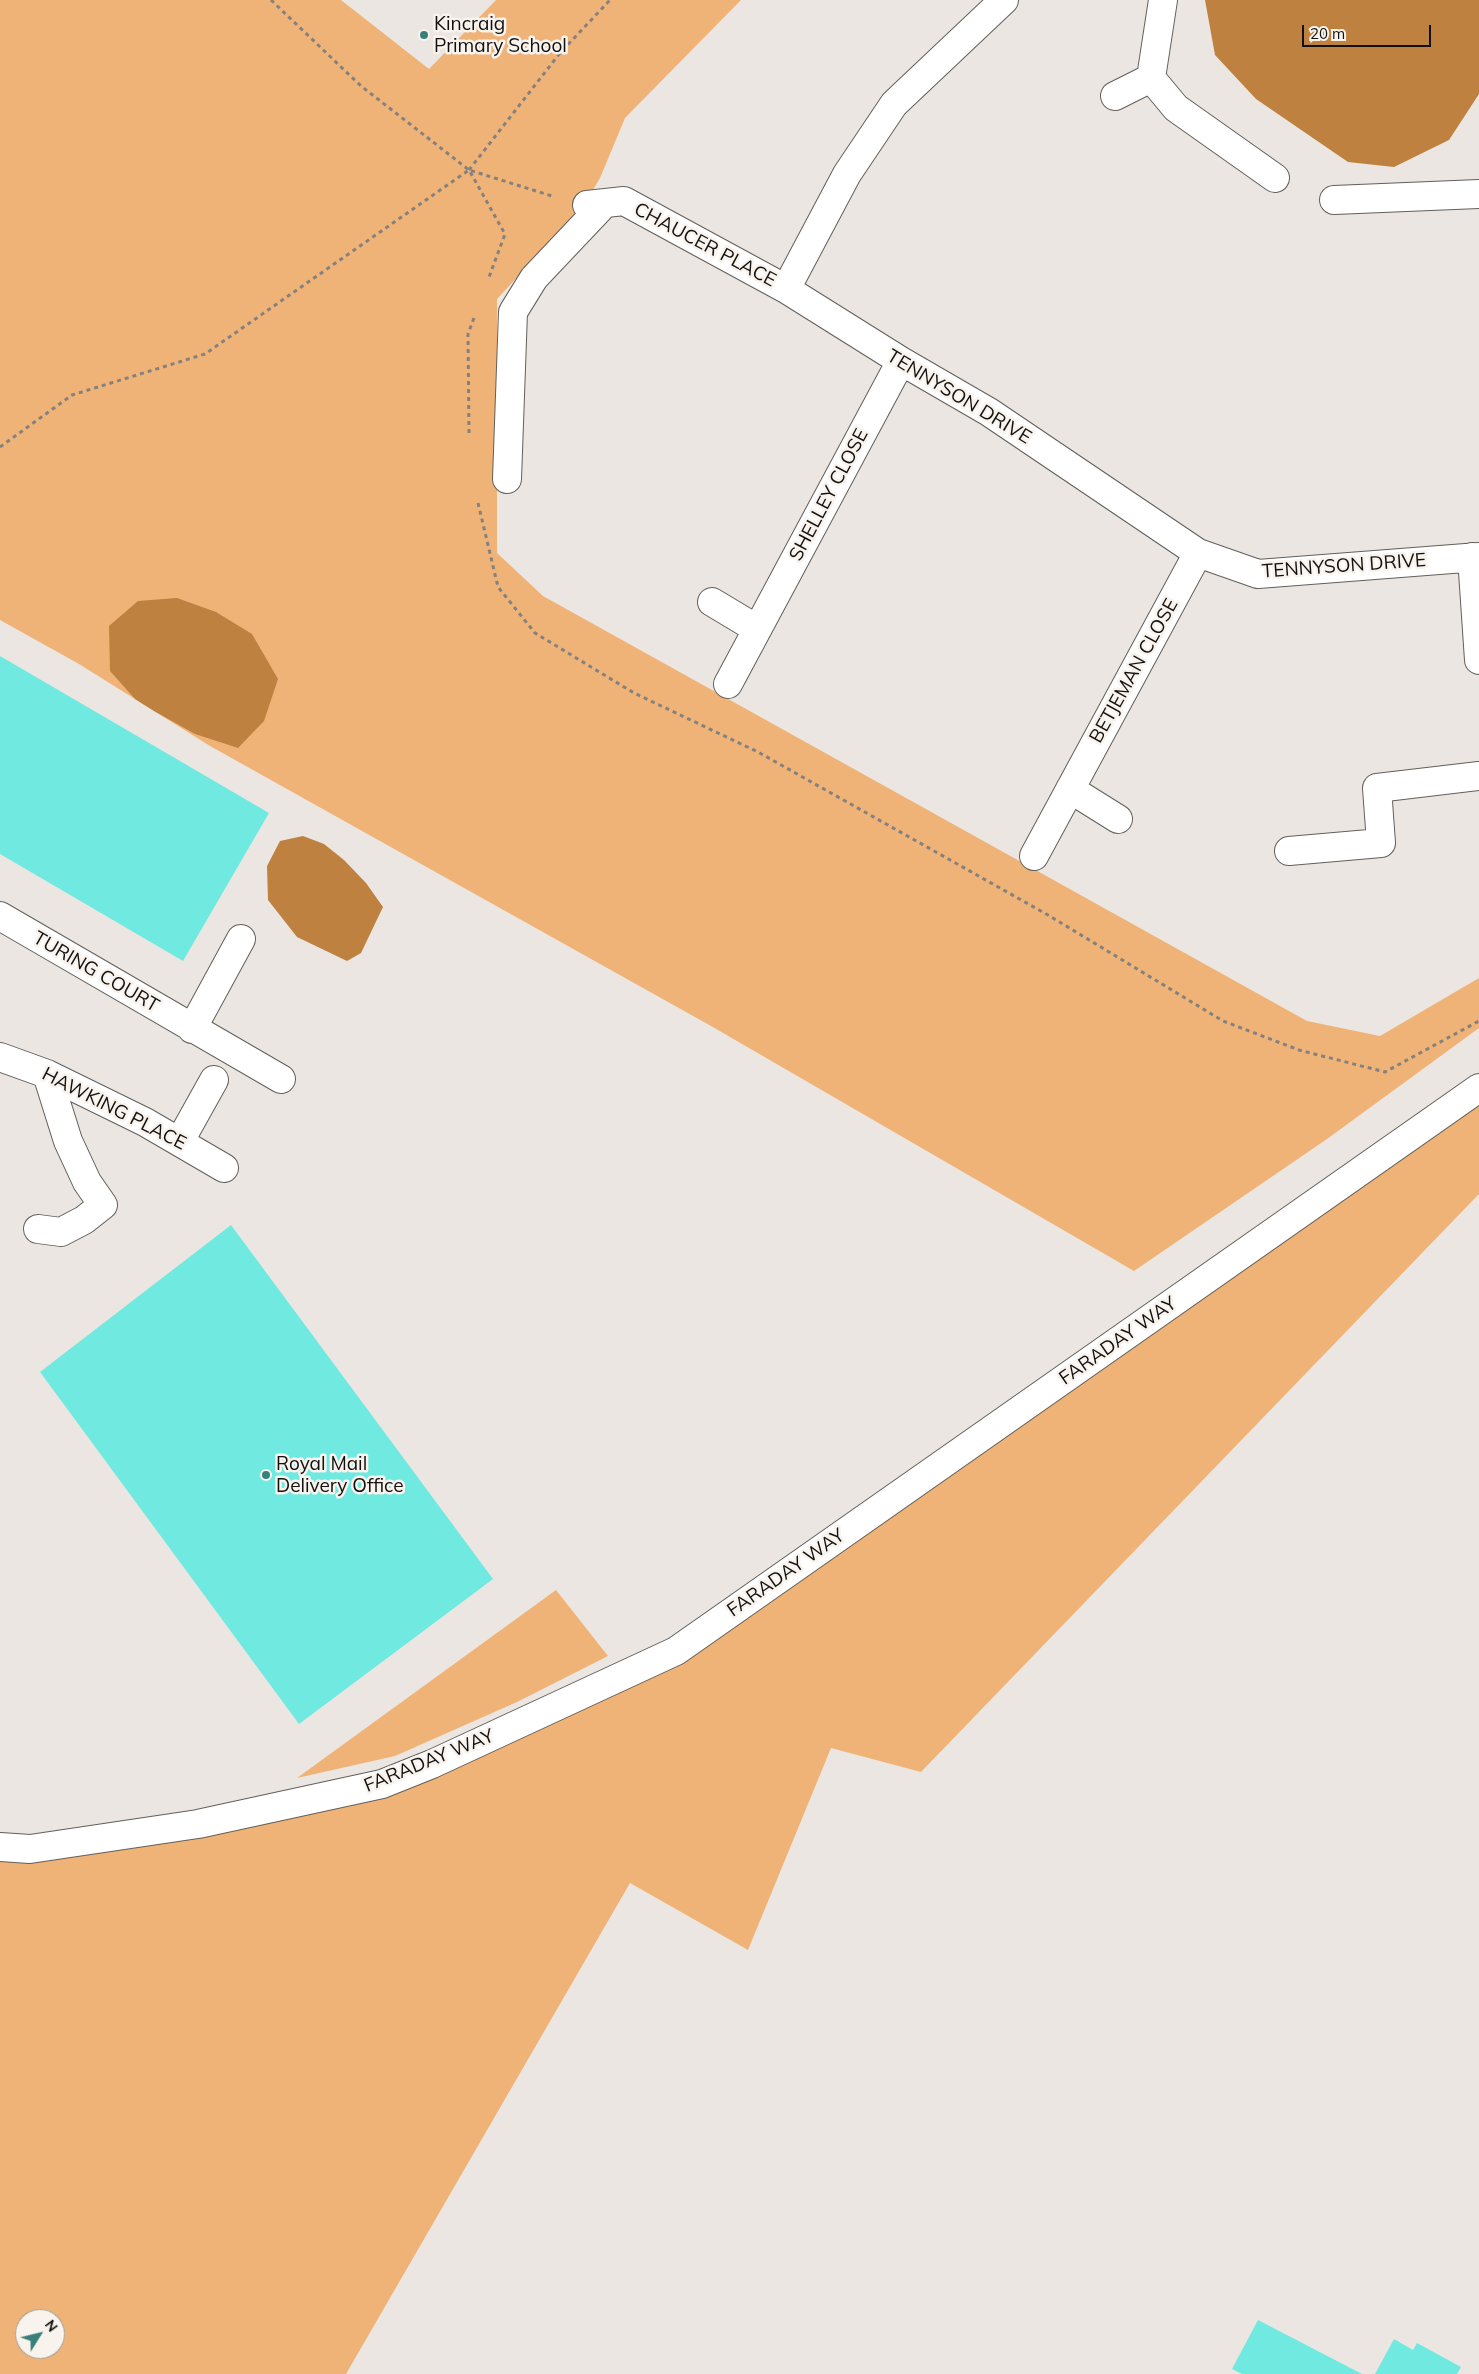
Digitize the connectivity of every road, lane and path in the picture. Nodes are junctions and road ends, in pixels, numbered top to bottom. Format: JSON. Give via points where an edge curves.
{"nodes":[{"id":1,"x":271,"y":0,"type":"edge"},
{"id":2,"x":610,"y":0,"type":"edge"},
{"id":3,"x":1004,"y":0,"type":"edge"},
{"id":4,"x":1164,"y":0,"type":"edge"},
{"id":5,"x":1151,"y":78,"type":"junction"},
{"id":6,"x":1116,"y":96,"type":"dead end"},
{"id":7,"x":469,"y":170,"type":"junction"},
{"id":8,"x":1274,"y":178,"type":"dead end"},
{"id":9,"x":1479,"y":194,"type":"edge"},
{"id":10,"x":611,"y":197,"type":"junction"},
{"id":11,"x":1334,"y":200,"type":"dead end"},
{"id":12,"x":488,"y":279,"type":"dead end"},
{"id":13,"x":786,"y":289,"type":"junction"},
{"id":14,"x":475,"y":316,"type":"dead end"},
{"id":15,"x":901,"y":362,"type":"junction"},
{"id":16,"x":469,"y":438,"type":"dead end"},
{"id":17,"x":0,"y":447,"type":"edge"},
{"id":18,"x":507,"y":479,"type":"dead end"},
{"id":19,"x":476,"y":495,"type":"dead end"},
{"id":20,"x":1198,"y":553,"type":"junction"},
{"id":21,"x":1475,"y":557,"type":"edge"},
{"id":22,"x":712,"y":602,"type":"dead end"},
{"id":23,"x":757,"y":629,"type":"junction"},
{"id":24,"x":1479,"y":660,"type":"edge"},
{"id":25,"x":728,"y":684,"type":"dead end"},
{"id":26,"x":1479,"y":776,"type":"edge"},
{"id":27,"x":1070,"y":789,"type":"junction"},
{"id":28,"x":1118,"y":819,"type":"dead end"},
{"id":29,"x":1289,"y":851,"type":"dead end"},
{"id":30,"x":1034,"y":856,"type":"dead end"},
{"id":31,"x":0,"y":916,"type":"edge"},
{"id":32,"x":241,"y":939,"type":"dead end"},
{"id":33,"x":1479,"y":1021,"type":"edge"},
{"id":34,"x":192,"y":1029,"type":"junction"},
{"id":35,"x":0,"y":1057,"type":"edge"},
{"id":36,"x":47,"y":1074,"type":"junction"},
{"id":37,"x":281,"y":1079,"type":"dead end"},
{"id":38,"x":214,"y":1080,"type":"dead end"},
{"id":39,"x":1479,"y":1088,"type":"edge"},
{"id":40,"x":180,"y":1141,"type":"junction"},
{"id":41,"x":224,"y":1168,"type":"dead end"},
{"id":42,"x":38,"y":1229,"type":"dead end"},
{"id":43,"x":0,"y":1847,"type":"edge"}],
"edges":[{"from":1,"to":7,"type":"path","via":[[361,86]]},
{"from":2,"to":7,"type":"path","via":[[560,53]]},
{"from":3,"to":13,"type":"street","via":[[894,104],[847,174]]},
{"from":4,"to":5,"type":"street"},
{"from":5,"to":6,"type":"street"},
{"from":5,"to":8,"type":"street","via":[[1176,108]]},
{"from":7,"to":10,"type":"path"},
{"from":7,"to":12,"type":"path","via":[[505,234]]},
{"from":7,"to":17,"type":"path","via":[[205,354],[72,395]]},
{"from":9,"to":11,"type":"street"},
{"from":10,"to":13,"type":"street","name":"CHAUCER PLACE"},
{"from":10,"to":18,"type":"street","via":[[534,278],[513,312]]},
{"from":13,"to":15,"type":"street","name":"TENNYSON DRIVE"},
{"from":14,"to":16,"type":"path","via":[[468,334]]},
{"from":15,"to":20,"type":"street","name":"TENNYSON DRIVE","via":[[989,412]]},
{"from":15,"to":23,"type":"street","name":"SHELLEY CLOSE"},
{"from":19,"to":33,"type":"path","via":[[498,587],[535,634],[634,693],[758,752],[1048,915],[1223,1021],[1299,1050],[1385,1072]]},
{"from":20,"to":21,"type":"street","name":"TENNYSON DRIVE","via":[[1258,574]]},
{"from":20,"to":27,"type":"street","name":"BETJEMAN CLOSE"},
{"from":21,"to":24,"type":"street"},
{"from":22,"to":23,"type":"street"},
{"from":23,"to":25,"type":"street","name":"SHELLEY CLOSE"},
{"from":26,"to":29,"type":"street","via":[[1377,788],[1381,843]]},
{"from":27,"to":28,"type":"street"},
{"from":27,"to":30,"type":"street","name":"BETJEMAN CLOSE"},
{"from":31,"to":34,"type":"street","name":"TURING COURT"},
{"from":32,"to":34,"type":"street"},
{"from":34,"to":37,"type":"street","name":"TURING COURT"},
{"from":35,"to":36,"type":"street","name":"HAWKING PLACE"},
{"from":36,"to":40,"type":"street","name":"HAWKING PLACE"},
{"from":36,"to":42,"type":"street","via":[[68,1141],[87,1182],[103,1205],[61,1232]]},
{"from":38,"to":40,"type":"street"},
{"from":39,"to":43,"type":"street","name":"FARADAY WAY","via":[[676,1651],[382,1784],[198,1824],[30,1849]]},
{"from":40,"to":41,"type":"street","name":"HAWKING PLACE"}]}
